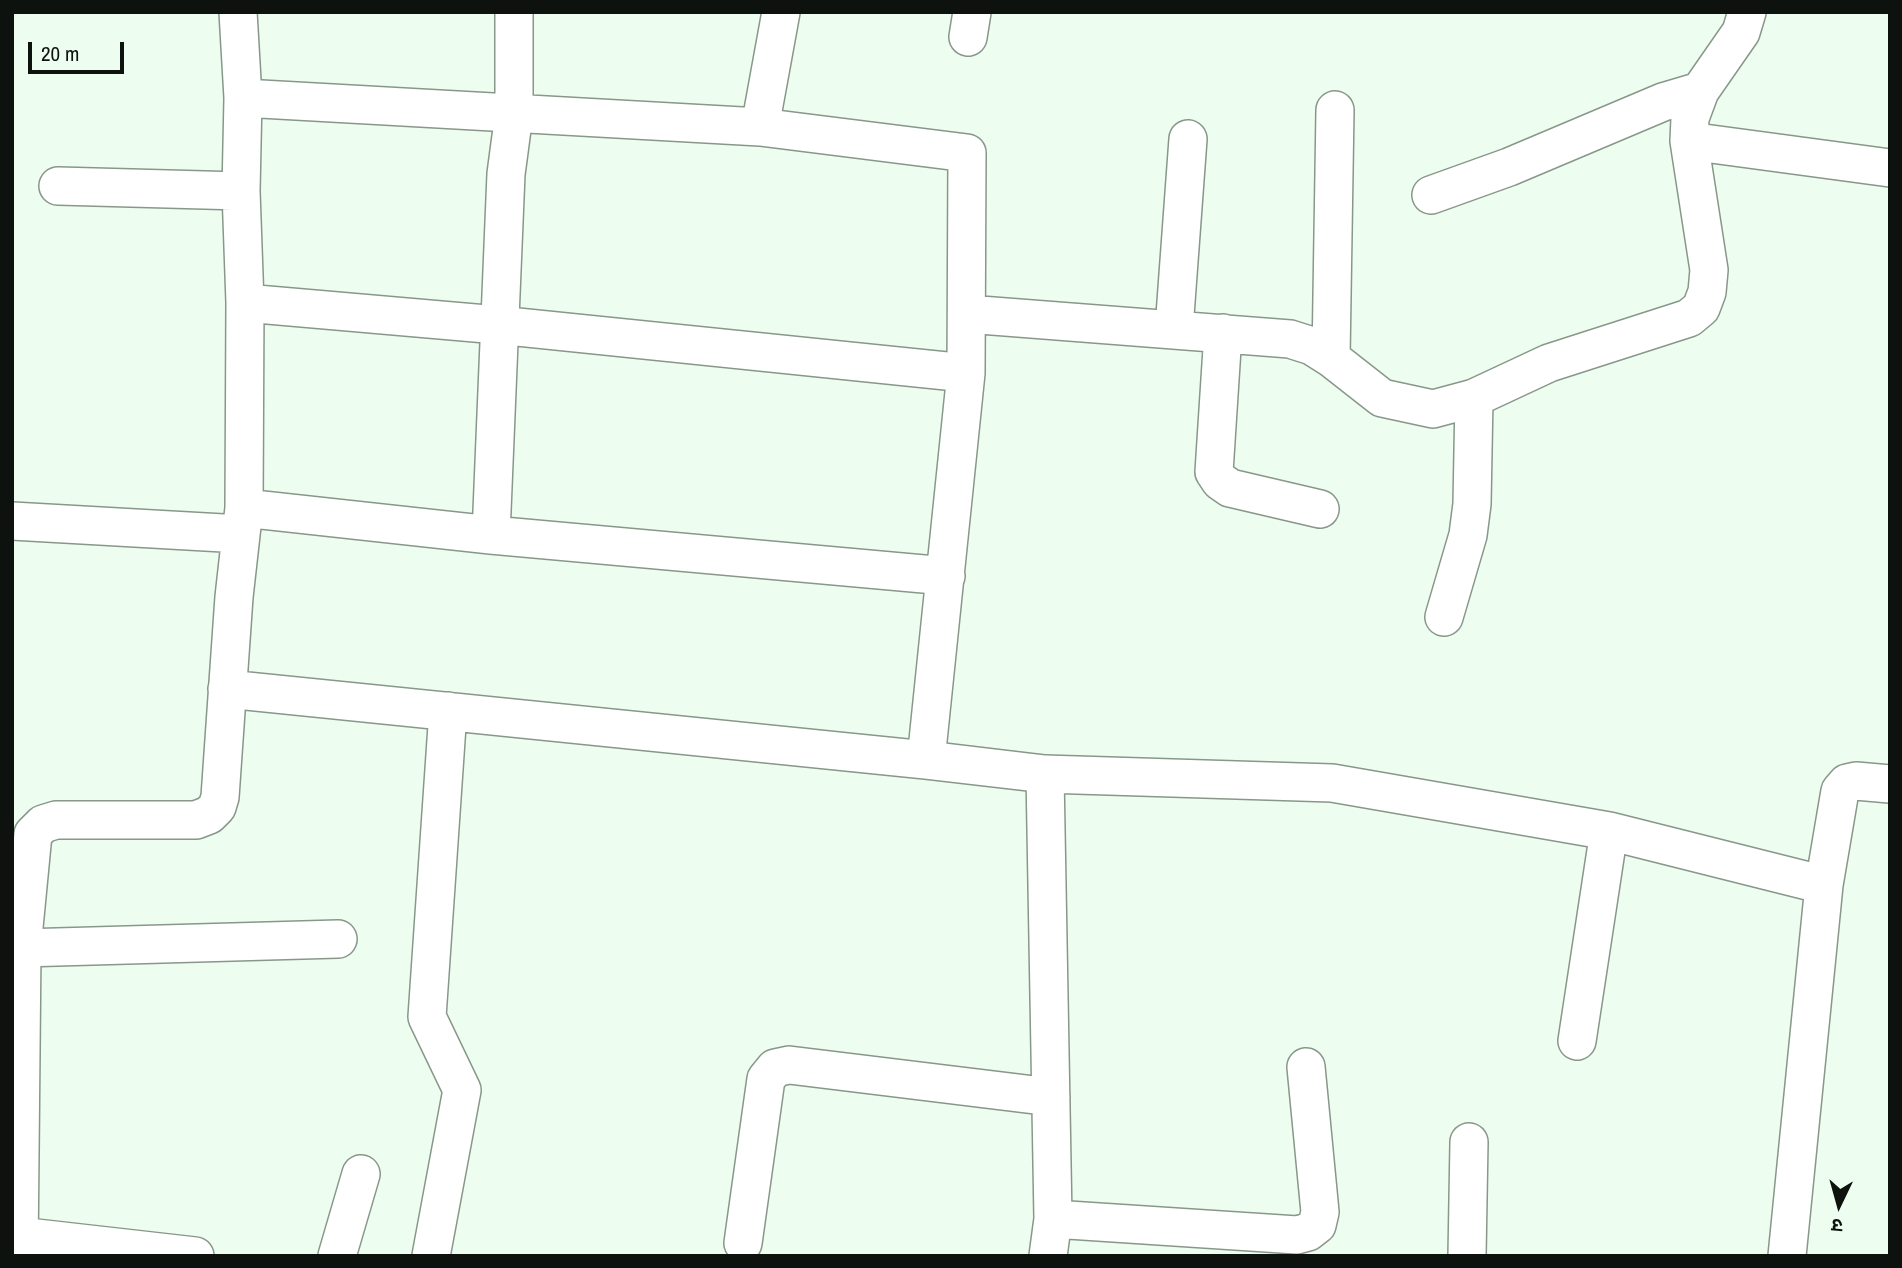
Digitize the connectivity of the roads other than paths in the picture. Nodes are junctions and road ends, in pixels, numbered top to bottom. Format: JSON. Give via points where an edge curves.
{"nodes":[{"id":1,"x":238,"y":12,"type":"edge"},
{"id":2,"x":514,"y":12,"type":"edge"},
{"id":3,"x":781,"y":12,"type":"edge"},
{"id":4,"x":1747,"y":12,"type":"edge"},
{"id":5,"x":1700,"y":91,"type":"junction"},
{"id":6,"x":243,"y":98,"type":"junction"},
{"id":7,"x":1335,"y":110,"type":"dead end"},
{"id":8,"x":514,"y":114,"type":"junction"},
{"id":9,"x":760,"y":127,"type":"junction"},
{"id":10,"x":1188,"y":139,"type":"dead end"},
{"id":11,"x":1689,"y":142,"type":"junction"},
{"id":12,"x":1890,"y":168,"type":"edge"},
{"id":13,"x":58,"y":186,"type":"dead end"},
{"id":14,"x":241,"y":191,"type":"junction"},
{"id":15,"x":1431,"y":195,"type":"dead end"},
{"id":16,"x":245,"y":303,"type":"junction"},
{"id":17,"x":967,"y":314,"type":"junction"},
{"id":18,"x":498,"y":326,"type":"junction"},
{"id":19,"x":1174,"y":328,"type":"junction"},
{"id":20,"x":1223,"y":333,"type":"junction"},
{"id":21,"x":1331,"y":358,"type":"junction"},
{"id":22,"x":966,"y":373,"type":"junction"},
{"id":23,"x":1474,"y":398,"type":"junction"},
{"id":24,"x":1320,"y":509,"type":"dead end"},
{"id":25,"x":12,"y":521,"type":"edge"},
{"id":26,"x":243,"y":521,"type":"junction"},
{"id":27,"x":491,"y":535,"type":"junction"},
{"id":28,"x":946,"y":576,"type":"junction"},
{"id":29,"x":1444,"y":617,"type":"dead end"},
{"id":30,"x":227,"y":689,"type":"junction"},
{"id":31,"x":448,"y":711,"type":"junction"},
{"id":32,"x":926,"y":760,"type":"junction"},
{"id":33,"x":1045,"y":774,"type":"junction"},
{"id":34,"x":1890,"y":784,"type":"edge"},
{"id":35,"x":1609,"y":831,"type":"junction"},
{"id":36,"x":1824,"y":885,"type":"junction"},
{"id":37,"x":338,"y":939,"type":"dead end"},
{"id":38,"x":22,"y":948,"type":"junction"},
{"id":39,"x":1577,"y":1041,"type":"dead end"},
{"id":40,"x":1306,"y":1067,"type":"dead end"},
{"id":41,"x":1051,"y":1097,"type":"junction"},
{"id":42,"x":1469,"y":1142,"type":"dead end"},
{"id":43,"x":361,"y":1174,"type":"dead end"},
{"id":44,"x":1053,"y":1219,"type":"junction"},
{"id":45,"x":743,"y":1243,"type":"dead end"},
{"id":46,"x":19,"y":1246,"type":"edge"},
{"id":47,"x":195,"y":1256,"type":"edge"},
{"id":48,"x":337,"y":1256,"type":"edge"},
{"id":49,"x":431,"y":1256,"type":"edge"},
{"id":50,"x":1048,"y":1256,"type":"edge"},
{"id":51,"x":1467,"y":1256,"type":"edge"},
{"id":52,"x":1787,"y":1256,"type":"edge"}],
"edges":[{"from":1,"to":6,"type":"street"},
{"from":2,"to":8,"type":"street"},
{"from":3,"to":9,"type":"street"},
{"from":4,"to":5,"type":"street","via":[[1741,32]]},
{"from":5,"to":11,"type":"street","via":[[1690,118]]},
{"from":5,"to":15,"type":"street"},
{"from":6,"to":8,"type":"street"},
{"from":6,"to":14,"type":"street"},
{"from":7,"to":21,"type":"street"},
{"from":8,"to":9,"type":"street"},
{"from":8,"to":18,"type":"street"},
{"from":9,"to":17,"type":"street","via":[[967,153]]},
{"from":10,"to":19,"type":"street"},
{"from":11,"to":12,"type":"street"},
{"from":11,"to":23,"type":"street","via":[[1709,271],[1701,308],[1689,318],[1549,363]]},
{"from":13,"to":14,"type":"street"},
{"from":14,"to":16,"type":"street"},
{"from":16,"to":18,"type":"street"},
{"from":16,"to":26,"type":"street"},
{"from":17,"to":19,"type":"street"},
{"from":17,"to":22,"type":"street"},
{"from":18,"to":22,"type":"street"},
{"from":18,"to":27,"type":"street"},
{"from":19,"to":20,"type":"street"},
{"from":20,"to":21,"type":"street","via":[[1290,339]]},
{"from":20,"to":24,"type":"street","via":[[1214,472],[1230,488]]},
{"from":21,"to":23,"type":"street","via":[[1382,398],[1405,405],[1433,410]]},
{"from":22,"to":28,"type":"street"},
{"from":23,"to":29,"type":"street","via":[[1468,536]]},
{"from":25,"to":26,"type":"street"},
{"from":26,"to":27,"type":"street"},
{"from":26,"to":30,"type":"street"},
{"from":27,"to":28,"type":"street"},
{"from":28,"to":32,"type":"street"},
{"from":30,"to":31,"type":"street"},
{"from":30,"to":38,"type":"street","via":[[217,807],[196,820],[57,820],[44,824],[33,834]]},
{"from":31,"to":32,"type":"street"},
{"from":31,"to":49,"type":"street","via":[[427,1017],[462,1090]]},
{"from":32,"to":33,"type":"street"},
{"from":33,"to":35,"type":"street","via":[[1332,783]]},
{"from":33,"to":41,"type":"street"},
{"from":34,"to":36,"type":"street","via":[[1856,780],[1840,791]]},
{"from":35,"to":36,"type":"street"},
{"from":35,"to":39,"type":"street"},
{"from":36,"to":52,"type":"street"},
{"from":37,"to":38,"type":"street"},
{"from":38,"to":46,"type":"street"},
{"from":40,"to":44,"type":"street","via":[[1320,1212],[1317,1225],[1308,1232],[1297,1235]]},
{"from":41,"to":44,"type":"street"},
{"from":41,"to":45,"type":"street","via":[[789,1065],[775,1068],[765,1079]]},
{"from":42,"to":51,"type":"street"},
{"from":43,"to":48,"type":"street"},
{"from":44,"to":50,"type":"street"},
{"from":46,"to":47,"type":"street"}]}
